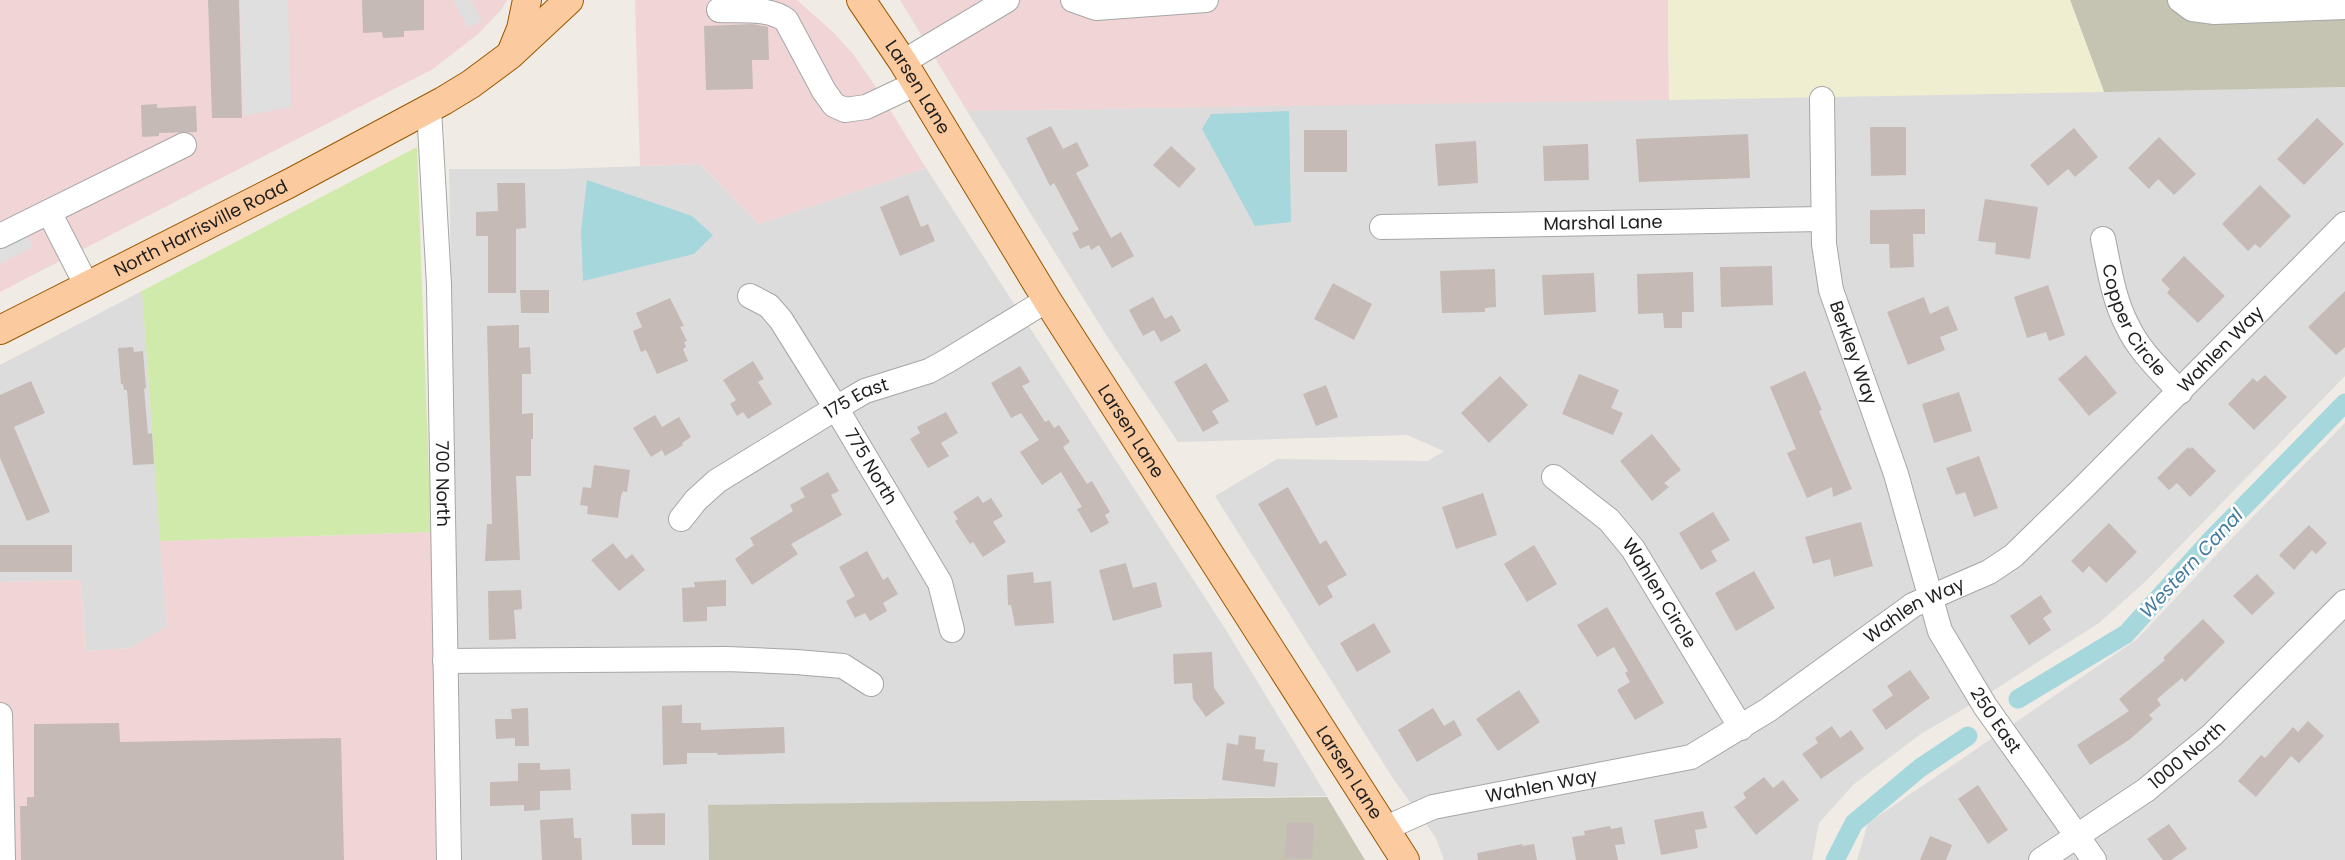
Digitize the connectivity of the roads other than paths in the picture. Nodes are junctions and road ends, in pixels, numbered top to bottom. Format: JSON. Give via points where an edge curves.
{"nodes":[{"id":1,"x":527,"y":0,"type":"edge"},
{"id":2,"x":569,"y":0,"type":"edge"},
{"id":3,"x":861,"y":0,"type":"edge"},
{"id":4,"x":1007,"y":0,"type":"edge"},
{"id":5,"x":1073,"y":0,"type":"edge"},
{"id":6,"x":1206,"y":0,"type":"edge"},
{"id":7,"x":2186,"y":5,"type":"edge"},
{"id":8,"x":2345,"y":7,"type":"edge"},
{"id":9,"x":719,"y":10,"type":"dead end"},
{"id":10,"x":510,"y":55,"type":"junction"},
{"id":11,"x":909,"y":73,"type":"junction"},
{"id":12,"x":1822,"y":99,"type":"dead end"},
{"id":13,"x":429,"y":109,"type":"junction"},
{"id":14,"x":184,"y":145,"type":"dead end"},
{"id":15,"x":49,"y":212,"type":"junction"},
{"id":16,"x":1823,"y":218,"type":"junction"},
{"id":17,"x":2345,"y":224,"type":"edge"},
{"id":18,"x":1382,"y":227,"type":"dead end"},
{"id":19,"x":0,"y":236,"type":"edge"},
{"id":20,"x":2103,"y":239,"type":"dead end"},
{"id":21,"x":87,"y":286,"type":"junction"},
{"id":22,"x":750,"y":296,"type":"dead end"},
{"id":23,"x":1047,"y":300,"type":"junction"},
{"id":24,"x":0,"y":330,"type":"edge"},
{"id":25,"x":2180,"y":392,"type":"junction"},
{"id":26,"x":836,"y":408,"type":"junction"},
{"id":27,"x":1554,"y":477,"type":"dead end"},
{"id":28,"x":681,"y":518,"type":"dead end"},
{"id":29,"x":1931,"y":596,"type":"junction"},
{"id":30,"x":2345,"y":602,"type":"edge"},
{"id":31,"x":952,"y":630,"type":"dead end"},
{"id":32,"x":445,"y":661,"type":"junction"},
{"id":33,"x":871,"y":684,"type":"dead end"},
{"id":34,"x":0,"y":715,"type":"edge"},
{"id":35,"x":1741,"y":728,"type":"junction"},
{"id":36,"x":1386,"y":828,"type":"junction"},
{"id":37,"x":2077,"y":836,"type":"junction"},
{"id":38,"x":3,"y":860,"type":"edge"},
{"id":39,"x":449,"y":860,"type":"edge"},
{"id":40,"x":1405,"y":860,"type":"edge"},
{"id":41,"x":2041,"y":860,"type":"edge"},
{"id":42,"x":2094,"y":860,"type":"edge"}],
"edges":[{"from":1,"to":10,"type":"main road","via":[[521,29]]},
{"from":2,"to":10,"type":"main road","name":"North Harrisville Road"},
{"from":3,"to":11,"type":"main road","name":"Larsen Lane"},
{"from":4,"to":11,"type":"street"},
{"from":5,"to":6,"type":"street","via":[[1096,8]]},
{"from":7,"to":8,"type":"street","via":[[2216,12]]},
{"from":9,"to":11,"type":"street","via":[[766,12],[778,14],[786,20],[824,91],[834,105],[845,110],[866,107]]},
{"from":10,"to":13,"type":"main road","name":"North Harrisville Road"},
{"from":11,"to":23,"type":"main road","name":"Larsen Lane"},
{"from":12,"to":16,"type":"street","name":"Berkley Way"},
{"from":13,"to":21,"type":"main road","name":"North Harrisville Road"},
{"from":13,"to":32,"type":"street","name":"700 North","via":[[439,286]]},
{"from":14,"to":15,"type":"street"},
{"from":15,"to":19,"type":"street"},
{"from":15,"to":21,"type":"street"},
{"from":16,"to":18,"type":"street","name":"Marshal Lane"},
{"from":16,"to":29,"type":"street","name":"Berkley Way","via":[[1831,290],[1896,474]]},
{"from":17,"to":25,"type":"street","name":"Wahlen Way"},
{"from":20,"to":25,"type":"street","name":"Copper Circle","via":[[2112,283],[2126,325],[2145,354]]},
{"from":21,"to":24,"type":"main road","name":"North Harrisville Road"},
{"from":22,"to":26,"type":"street","name":"775 North","via":[[769,306],[780,320]]},
{"from":23,"to":26,"type":"street","name":"175 East","via":[[948,362],[865,391]]},
{"from":23,"to":36,"type":"main road","name":"Larsen Lane"},
{"from":25,"to":29,"type":"street","name":"Wahlen Way","via":[[2013,556],[1989,572]]},
{"from":26,"to":28,"type":"street","name":"175 East","via":[[717,481]]},
{"from":26,"to":31,"type":"street","name":"775 North","via":[[940,583]]},
{"from":27,"to":35,"type":"street","name":"Wahlen Circle","via":[[1610,520],[1633,549]]},
{"from":29,"to":35,"type":"street","name":"Wahlen Way","via":[[1913,605]]},
{"from":29,"to":37,"type":"street","name":"250 East","via":[[1940,631],[1985,706]]},
{"from":30,"to":37,"type":"street","name":"1000 North","via":[[2212,735],[2146,790]]},
{"from":32,"to":33,"type":"street","via":[[726,659],[796,662],[843,666]]},
{"from":32,"to":39,"type":"street","name":"700 North"},
{"from":34,"to":38,"type":"street"},
{"from":35,"to":36,"type":"street","name":"Wahlen Way","via":[[1691,757],[1433,807]]},
{"from":36,"to":40,"type":"main road","name":"Larsen Lane"},
{"from":37,"to":41,"type":"street","name":"1000 North"},
{"from":37,"to":42,"type":"street","name":"250 East"}]}
